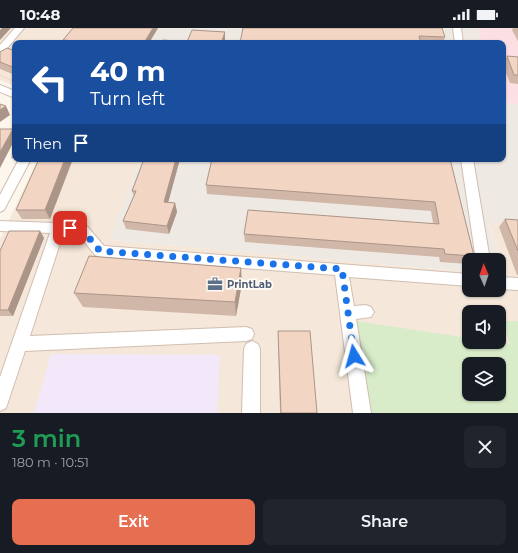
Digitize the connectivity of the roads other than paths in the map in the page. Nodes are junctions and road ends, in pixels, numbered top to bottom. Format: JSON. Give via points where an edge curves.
{"nodes":[{"id":1,"x":20,"y":28,"type":"edge"},
{"id":2,"x":457,"y":28,"type":"edge"},
{"id":3,"x":459,"y":40,"type":"edge"},
{"id":4,"x":11,"y":50,"type":"edge"},
{"id":5,"x":0,"y":51,"type":"edge"},
{"id":6,"x":0,"y":88,"type":"edge"},
{"id":7,"x":12,"y":94,"type":"edge"},
{"id":8,"x":23,"y":162,"type":"edge"},
{"id":9,"x":467,"y":162,"type":"edge"},
{"id":10,"x":0,"y":207,"type":"edge"},
{"id":11,"x":62,"y":223,"type":"junction"},
{"id":12,"x":0,"y":226,"type":"edge"},
{"id":13,"x":482,"y":253,"type":"edge"},
{"id":14,"x":342,"y":269,"type":"junction"},
{"id":15,"x":462,"y":279,"type":"edge"},
{"id":16,"x":506,"y":283,"type":"edge"},
{"id":17,"x":518,"y":284,"type":"edge"},
{"id":18,"x":366,"y":312,"type":"dead end"},
{"id":19,"x":348,"y":313,"type":"junction"},
{"id":20,"x":20,"y":344,"type":"junction"},
{"id":21,"x":0,"y":402,"type":"edge"},
{"id":22,"x":251,"y":413,"type":"edge"},
{"id":23,"x":362,"y":413,"type":"edge"}],
"edges":[{"from":1,"to":5,"type":"street"},
{"from":2,"to":3,"type":"street"},
{"from":4,"to":5,"type":"street"},
{"from":6,"to":7,"type":"street"},
{"from":8,"to":10,"type":"street"},
{"from":9,"to":13,"type":"street"},
{"from":11,"to":12,"type":"street"},
{"from":11,"to":14,"type":"street","via":[[82,229],[100,251]]},
{"from":11,"to":20,"type":"street"},
{"from":14,"to":15,"type":"street"},
{"from":14,"to":19,"type":"street"},
{"from":16,"to":17,"type":"street"},
{"from":18,"to":19,"type":"street"},
{"from":19,"to":23,"type":"street"},
{"from":20,"to":21,"type":"street"},
{"from":20,"to":22,"type":"street","via":[[249,341]]}]}
